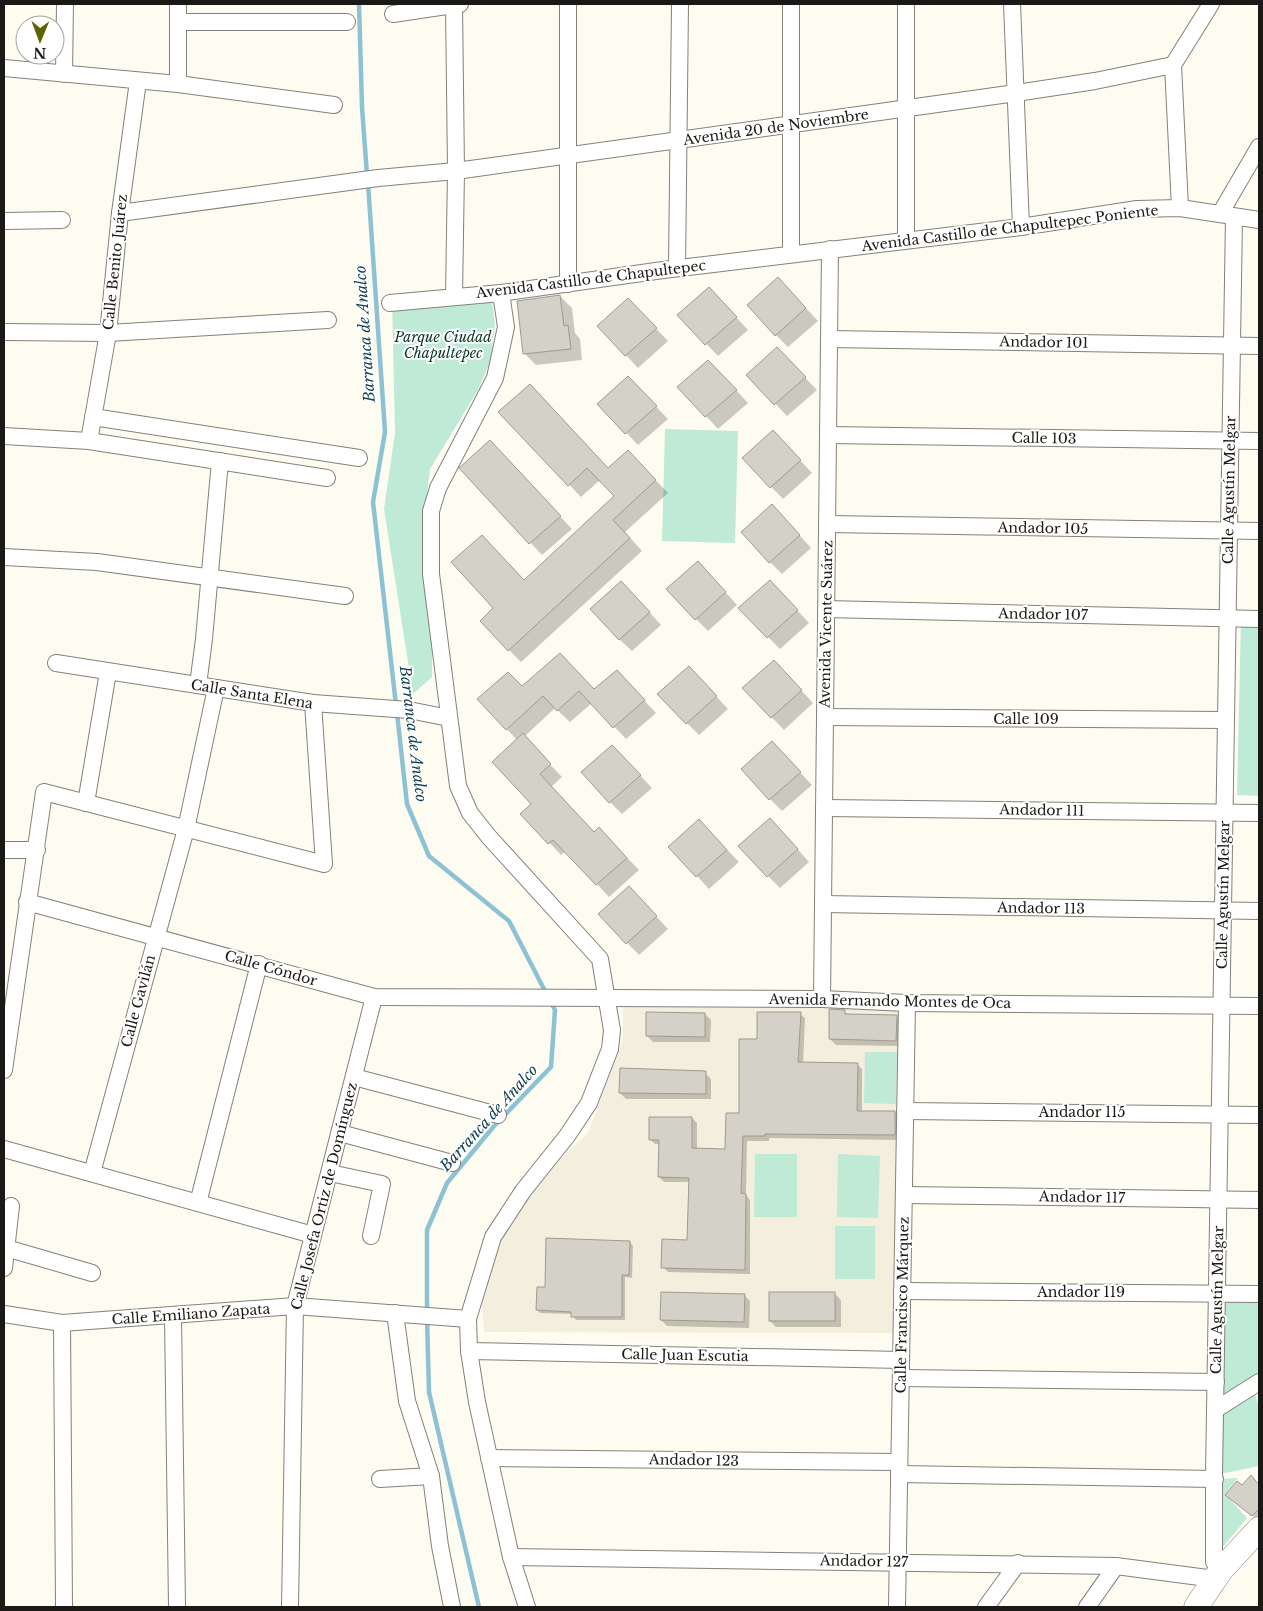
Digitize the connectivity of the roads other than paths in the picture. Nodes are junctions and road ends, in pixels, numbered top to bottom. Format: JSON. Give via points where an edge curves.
{"nodes":[{"id":1,"x":65,"y":4,"type":"edge"},
{"id":2,"x":178,"y":4,"type":"edge"},
{"id":3,"x":456,"y":4,"type":"edge"},
{"id":4,"x":568,"y":4,"type":"edge"},
{"id":5,"x":680,"y":4,"type":"edge"},
{"id":6,"x":791,"y":4,"type":"edge"},
{"id":7,"x":906,"y":4,"type":"edge"},
{"id":8,"x":1012,"y":4,"type":"edge"},
{"id":9,"x":1210,"y":4,"type":"edge"},
{"id":10,"x":392,"y":14,"type":"dead end"},
{"id":11,"x":178,"y":22,"type":"junction"},
{"id":12,"x":347,"y":22,"type":"dead end"},
{"id":13,"x":1174,"y":65,"type":"junction"},
{"id":14,"x":4,"y":68,"type":"edge"},
{"id":15,"x":64,"y":74,"type":"junction"},
{"id":16,"x":138,"y":81,"type":"junction"},
{"id":17,"x":178,"y":84,"type":"junction"},
{"id":18,"x":1016,"y":93,"type":"junction"},
{"id":19,"x":334,"y":106,"type":"dead end"},
{"id":20,"x":905,"y":109,"type":"junction"},
{"id":21,"x":792,"y":124,"type":"junction"},
{"id":22,"x":678,"y":140,"type":"junction"},
{"id":23,"x":1259,"y":148,"type":"edge"},
{"id":24,"x":568,"y":156,"type":"junction"},
{"id":25,"x":456,"y":171,"type":"junction"},
{"id":26,"x":1180,"y":208,"type":"junction"},
{"id":27,"x":120,"y":213,"type":"junction"},
{"id":28,"x":1227,"y":216,"type":"junction"},
{"id":29,"x":62,"y":220,"type":"dead end"},
{"id":30,"x":1259,"y":220,"type":"edge"},
{"id":31,"x":4,"y":221,"type":"edge"},
{"id":32,"x":1021,"y":227,"type":"junction"},
{"id":33,"x":906,"y":240,"type":"junction"},
{"id":34,"x":830,"y":250,"type":"junction"},
{"id":35,"x":791,"y":254,"type":"junction"},
{"id":36,"x":677,"y":268,"type":"junction"},
{"id":37,"x":568,"y":284,"type":"junction"},
{"id":38,"x":501,"y":293,"type":"junction"},
{"id":39,"x":454,"y":296,"type":"junction"},
{"id":40,"x":390,"y":302,"type":"dead end"},
{"id":41,"x":328,"y":320,"type":"dead end"},
{"id":42,"x":4,"y":332,"type":"edge"},
{"id":43,"x":108,"y":333,"type":"junction"},
{"id":44,"x":830,"y":339,"type":"junction"},
{"id":45,"x":1232,"y":345,"type":"junction"},
{"id":46,"x":1259,"y":346,"type":"edge"},
{"id":47,"x":93,"y":416,"type":"junction"},
{"id":48,"x":828,"y":435,"type":"junction"},
{"id":49,"x":4,"y":436,"type":"edge"},
{"id":50,"x":89,"y":441,"type":"junction"},
{"id":51,"x":1230,"y":441,"type":"junction"},
{"id":52,"x":1259,"y":441,"type":"edge"},
{"id":53,"x":359,"y":458,"type":"dead end"},
{"id":54,"x":220,"y":462,"type":"junction"},
{"id":55,"x":327,"y":478,"type":"dead end"},
{"id":56,"x":827,"y":524,"type":"junction"},
{"id":57,"x":1229,"y":530,"type":"junction"},
{"id":58,"x":1259,"y":531,"type":"edge"},
{"id":59,"x":4,"y":557,"type":"edge"},
{"id":60,"x":210,"y":576,"type":"junction"},
{"id":61,"x":345,"y":596,"type":"dead end"},
{"id":62,"x":826,"y":609,"type":"junction"},
{"id":63,"x":1228,"y":619,"type":"junction"},
{"id":64,"x":1259,"y":619,"type":"edge"},
{"id":65,"x":56,"y":663,"type":"dead end"},
{"id":66,"x":108,"y":672,"type":"junction"},
{"id":67,"x":198,"y":686,"type":"junction"},
{"id":68,"x":216,"y":688,"type":"junction"},
{"id":69,"x":313,"y":703,"type":"junction"},
{"id":70,"x":825,"y":717,"type":"junction"},
{"id":71,"x":448,"y":718,"type":"junction"},
{"id":72,"x":1226,"y":720,"type":"junction"},
{"id":73,"x":86,"y":803,"type":"junction"},
{"id":74,"x":824,"y":808,"type":"junction"},
{"id":75,"x":1225,"y":812,"type":"junction"},
{"id":76,"x":1259,"y":812,"type":"edge"},
{"id":77,"x":186,"y":829,"type":"junction"},
{"id":78,"x":4,"y":850,"type":"edge"},
{"id":79,"x":37,"y":850,"type":"junction"},
{"id":80,"x":27,"y":902,"type":"junction"},
{"id":81,"x":823,"y":904,"type":"junction"},
{"id":82,"x":1223,"y":910,"type":"junction"},
{"id":83,"x":1259,"y":911,"type":"edge"},
{"id":84,"x":156,"y":936,"type":"junction"},
{"id":85,"x":259,"y":964,"type":"junction"},
{"id":86,"x":374,"y":997,"type":"junction"},
{"id":87,"x":520,"y":997,"type":"joint"},
{"id":88,"x":607,"y":998,"type":"junction"},
{"id":89,"x":822,"y":999,"type":"junction"},
{"id":90,"x":907,"y":1003,"type":"junction"},
{"id":91,"x":1222,"y":1006,"type":"junction"},
{"id":92,"x":1259,"y":1006,"type":"edge"},
{"id":93,"x":4,"y":1070,"type":"edge"},
{"id":94,"x":354,"y":1077,"type":"junction"},
{"id":95,"x":905,"y":1111,"type":"junction"},
{"id":96,"x":1220,"y":1114,"type":"junction"},
{"id":97,"x":1259,"y":1114,"type":"edge"},
{"id":98,"x":498,"y":1115,"type":"dead end"},
{"id":99,"x":340,"y":1133,"type":"junction"},
{"id":100,"x":4,"y":1149,"type":"edge"},
{"id":101,"x":452,"y":1163,"type":"dead end"},
{"id":102,"x":92,"y":1173,"type":"junction"},
{"id":103,"x":330,"y":1174,"type":"junction"},
{"id":104,"x":904,"y":1194,"type":"junction"},
{"id":105,"x":1219,"y":1200,"type":"junction"},
{"id":106,"x":1259,"y":1200,"type":"edge"},
{"id":107,"x":198,"y":1202,"type":"junction"},
{"id":108,"x":11,"y":1206,"type":"dead end"},
{"id":109,"x":313,"y":1235,"type":"junction"},
{"id":110,"x":371,"y":1236,"type":"dead end"},
{"id":111,"x":6,"y":1248,"type":"junction"},
{"id":112,"x":4,"y":1268,"type":"edge"},
{"id":113,"x":92,"y":1273,"type":"dead end"},
{"id":114,"x":902,"y":1291,"type":"junction"},
{"id":115,"x":1218,"y":1293,"type":"junction"},
{"id":116,"x":1259,"y":1294,"type":"edge"},
{"id":117,"x":295,"y":1306,"type":"junction"},
{"id":118,"x":395,"y":1313,"type":"junction"},
{"id":119,"x":4,"y":1314,"type":"edge"},
{"id":120,"x":173,"y":1316,"type":"junction"},
{"id":121,"x":468,"y":1319,"type":"junction"},
{"id":122,"x":62,"y":1323,"type":"junction"},
{"id":123,"x":469,"y":1351,"type":"junction"},
{"id":124,"x":901,"y":1360,"type":"junction"},
{"id":125,"x":901,"y":1378,"type":"junction"},
{"id":126,"x":1216,"y":1382,"type":"junction"},
{"id":127,"x":1259,"y":1382,"type":"edge"},
{"id":128,"x":1215,"y":1410,"type":"junction"},
{"id":129,"x":489,"y":1458,"type":"junction"},
{"id":130,"x":899,"y":1468,"type":"junction"},
{"id":131,"x":430,"y":1476,"type":"junction"},
{"id":132,"x":380,"y":1479,"type":"dead end"},
{"id":133,"x":1215,"y":1479,"type":"junction"},
{"id":134,"x":1259,"y":1529,"type":"edge"},
{"id":135,"x":511,"y":1557,"type":"junction"},
{"id":136,"x":898,"y":1561,"type":"junction"},
{"id":137,"x":1018,"y":1563,"type":"junction"},
{"id":138,"x":1116,"y":1566,"type":"junction"},
{"id":139,"x":1218,"y":1574,"type":"junction"},
{"id":140,"x":64,"y":1607,"type":"edge"},
{"id":141,"x":177,"y":1607,"type":"edge"},
{"id":142,"x":290,"y":1607,"type":"edge"},
{"id":143,"x":452,"y":1607,"type":"edge"},
{"id":144,"x":528,"y":1607,"type":"edge"},
{"id":145,"x":897,"y":1607,"type":"edge"},
{"id":146,"x":986,"y":1607,"type":"edge"},
{"id":147,"x":1088,"y":1607,"type":"edge"},
{"id":148,"x":1196,"y":1607,"type":"edge"}],
"edges":[{"from":1,"to":15,"type":"street"},
{"from":2,"to":11,"type":"street"},
{"from":3,"to":10,"type":"street"},
{"from":3,"to":25,"type":"street"},
{"from":4,"to":24,"type":"street"},
{"from":5,"to":22,"type":"street"},
{"from":6,"to":21,"type":"street"},
{"from":7,"to":20,"type":"street"},
{"from":8,"to":18,"type":"street"},
{"from":9,"to":13,"type":"street"},
{"from":11,"to":12,"type":"street"},
{"from":11,"to":17,"type":"street"},
{"from":13,"to":18,"type":"street","name":"Avenida 20 de Noviembre"},
{"from":13,"to":26,"type":"street"},
{"from":14,"to":15,"type":"street"},
{"from":15,"to":16,"type":"street"},
{"from":16,"to":17,"type":"street"},
{"from":16,"to":27,"type":"street","name":"Calle Benito Juárez"},
{"from":17,"to":19,"type":"street"},
{"from":18,"to":20,"type":"street","name":"Avenida 20 de Noviembre"},
{"from":18,"to":32,"type":"street"},
{"from":20,"to":21,"type":"street","name":"Avenida 20 de Noviembre"},
{"from":20,"to":33,"type":"street"},
{"from":21,"to":22,"type":"street","name":"Avenida 20 de Noviembre"},
{"from":21,"to":35,"type":"street"},
{"from":22,"to":24,"type":"street","name":"Avenida 20 de Noviembre"},
{"from":22,"to":36,"type":"street"},
{"from":23,"to":28,"type":"street"},
{"from":24,"to":25,"type":"street","name":"Avenida 20 de Noviembre"},
{"from":24,"to":37,"type":"street"},
{"from":25,"to":27,"type":"street","name":"Avenida 20 de Noviembre","via":[[378,178]]},
{"from":25,"to":39,"type":"street"},
{"from":26,"to":28,"type":"street","name":"Avenida Castillo de Chapultepec Poniente"},
{"from":26,"to":32,"type":"street","name":"Avenida Castillo de Chapultepec Poniente","via":[[1137,209]]},
{"from":27,"to":43,"type":"street","name":"Calle Benito Juárez"},
{"from":28,"to":30,"type":"street","name":"Avenida Castillo de Chapultepec Poniente"},
{"from":28,"to":45,"type":"street","name":"Calle Agustín Melgar"},
{"from":29,"to":31,"type":"street"},
{"from":32,"to":33,"type":"street","name":"Avenida Castillo de Chapultepec Poniente"},
{"from":33,"to":34,"type":"street","name":"Avenida Castillo de Chapultepec Poniente"},
{"from":34,"to":35,"type":"street","name":"Avenida Castillo de Chapultepec Poniente"},
{"from":34,"to":44,"type":"street","name":"Avenida Vicente Suárez"},
{"from":35,"to":36,"type":"street","name":"Avenida Castillo de Chapultepec"},
{"from":36,"to":37,"type":"street","name":"Avenida Castillo de Chapultepec"},
{"from":37,"to":38,"type":"street","name":"Avenida Castillo de Chapultepec"},
{"from":38,"to":39,"type":"street","name":"Avenida Castillo de Chapultepec"},
{"from":38,"to":71,"type":"street","via":[[506,327],[495,378],[438,488],[431,511],[431,574]]},
{"from":39,"to":40,"type":"street","name":"Avenida Castillo de Chapultepec"},
{"from":41,"to":43,"type":"street"},
{"from":42,"to":43,"type":"street"},
{"from":43,"to":47,"type":"street","name":"Calle Benito Juárez"},
{"from":44,"to":45,"type":"street","name":"Andador 101"},
{"from":44,"to":48,"type":"street","name":"Avenida Vicente Suárez"},
{"from":45,"to":46,"type":"street","name":"Andador 101"},
{"from":45,"to":51,"type":"street","name":"Calle Agustín Melgar"},
{"from":47,"to":50,"type":"street","name":"Calle Benito Juárez"},
{"from":47,"to":53,"type":"street"},
{"from":48,"to":51,"type":"street","name":"Calle 103"},
{"from":48,"to":56,"type":"street","name":"Avenida Vicente Suárez"},
{"from":49,"to":50,"type":"street"},
{"from":50,"to":54,"type":"street"},
{"from":51,"to":52,"type":"street","name":"Calle 103"},
{"from":51,"to":57,"type":"street","name":"Calle Agustín Melgar"},
{"from":54,"to":55,"type":"street"},
{"from":54,"to":60,"type":"street"},
{"from":56,"to":57,"type":"street","name":"Andador 105"},
{"from":56,"to":62,"type":"street","name":"Avenida Vicente Suárez"},
{"from":57,"to":58,"type":"street","name":"Andador 105"},
{"from":57,"to":63,"type":"street","name":"Calle Agustín Melgar"},
{"from":59,"to":60,"type":"street","via":[[98,562]]},
{"from":60,"to":61,"type":"street"},
{"from":60,"to":67,"type":"street"},
{"from":62,"to":63,"type":"street","name":"Andador 107"},
{"from":62,"to":70,"type":"street","name":"Avenida Vicente Suárez"},
{"from":63,"to":64,"type":"street","name":"Andador 107"},
{"from":63,"to":72,"type":"street","name":"Calle Agustín Melgar"},
{"from":65,"to":66,"type":"street","name":"Calle Santa Elena"},
{"from":66,"to":67,"type":"street","name":"Calle Santa Elena"},
{"from":66,"to":73,"type":"street"},
{"from":67,"to":68,"type":"street","name":"Calle Santa Elena"},
{"from":68,"to":69,"type":"street","name":"Calle Santa Elena"},
{"from":68,"to":77,"type":"street","name":"Calle Gavilán"},
{"from":69,"to":71,"type":"street","name":"Calle Santa Elena","via":[[409,710]]},
{"from":69,"to":77,"type":"street","via":[[324,864]]},
{"from":70,"to":72,"type":"street","name":"Calle 109"},
{"from":70,"to":74,"type":"street","name":"Avenida Vicente Suárez"},
{"from":71,"to":88,"type":"street","via":[[458,786],[470,813],[600,959]]},
{"from":72,"to":75,"type":"street","name":"Calle Agustín Melgar"},
{"from":73,"to":77,"type":"street"},
{"from":73,"to":79,"type":"street","via":[[44,792]]},
{"from":74,"to":75,"type":"street","name":"Andador 111"},
{"from":74,"to":81,"type":"street","name":"Avenida Vicente Suárez"},
{"from":75,"to":76,"type":"street","name":"Andador 111"},
{"from":75,"to":82,"type":"street","name":"Calle Agustín Melgar"},
{"from":77,"to":84,"type":"street","name":"Calle Gavilán"},
{"from":78,"to":79,"type":"street"},
{"from":79,"to":80,"type":"street"},
{"from":80,"to":84,"type":"street","name":"Calle Cóndor"},
{"from":80,"to":93,"type":"street"},
{"from":81,"to":82,"type":"street","name":"Andador 113"},
{"from":81,"to":89,"type":"street","name":"Avenida Vicente Suárez"},
{"from":82,"to":83,"type":"street","name":"Andador 113"},
{"from":82,"to":91,"type":"street","name":"Calle Agustín Melgar"},
{"from":84,"to":85,"type":"street","name":"Calle Cóndor"},
{"from":84,"to":102,"type":"street","name":"Calle Gavilán"},
{"from":85,"to":86,"type":"street","name":"Calle Cóndor"},
{"from":85,"to":107,"type":"street"},
{"from":86,"to":87,"type":"street","name":"Calle Cóndor"},
{"from":86,"to":94,"type":"street","name":"Calle Josefa Ortiz de Domínguez"},
{"from":87,"to":88,"type":"street","name":"Avenida Fernando Montes de Oca"},
{"from":88,"to":89,"type":"street","name":"Avenida Fernando Montes de Oca"},
{"from":88,"to":121,"type":"street","via":[[612,1030],[610,1049],[590,1103],[493,1236]]},
{"from":89,"to":90,"type":"street","name":"Avenida Fernando Montes de Oca"},
{"from":90,"to":91,"type":"street","name":"Avenida Fernando Montes de Oca"},
{"from":90,"to":95,"type":"street","name":"Calle Francisco Márquez"},
{"from":91,"to":92,"type":"street","name":"Avenida Fernando Montes de Oca"},
{"from":91,"to":96,"type":"street","name":"Calle Agustín Melgar"},
{"from":94,"to":98,"type":"street"},
{"from":94,"to":99,"type":"street","name":"Calle Josefa Ortiz de Domínguez"},
{"from":95,"to":96,"type":"street","name":"Andador 115"},
{"from":95,"to":104,"type":"street","name":"Calle Francisco Márquez"},
{"from":96,"to":97,"type":"street","name":"Andador 115"},
{"from":96,"to":105,"type":"street","name":"Calle Agustín Melgar"},
{"from":99,"to":101,"type":"street"},
{"from":99,"to":103,"type":"street","name":"Calle Josefa Ortiz de Domínguez"},
{"from":100,"to":102,"type":"street"},
{"from":102,"to":107,"type":"street"},
{"from":103,"to":109,"type":"street","name":"Calle Josefa Ortiz de Domínguez"},
{"from":103,"to":110,"type":"street","via":[[382,1184]]},
{"from":104,"to":105,"type":"street","name":"Andador 117"},
{"from":104,"to":114,"type":"street","name":"Calle Francisco Márquez"},
{"from":105,"to":106,"type":"street","name":"Andador 117"},
{"from":105,"to":115,"type":"street","name":"Calle Agustín Melgar"},
{"from":107,"to":109,"type":"street"},
{"from":108,"to":111,"type":"street"},
{"from":109,"to":117,"type":"street","name":"Calle Josefa Ortiz de Domínguez"},
{"from":111,"to":112,"type":"street"},
{"from":111,"to":113,"type":"street"},
{"from":114,"to":115,"type":"street","name":"Andador 119"},
{"from":114,"to":124,"type":"street","name":"Calle Francisco Márquez"},
{"from":115,"to":116,"type":"street","name":"Andador 119"},
{"from":115,"to":126,"type":"street","name":"Calle Agustín Melgar"},
{"from":117,"to":118,"type":"street","name":"Calle Emiliano Zapata"},
{"from":117,"to":120,"type":"street","name":"Calle Emiliano Zapata"},
{"from":117,"to":142,"type":"street","name":"Calle Josefa Ortiz de Domínguez"},
{"from":118,"to":121,"type":"street","name":"Calle Emiliano Zapata"},
{"from":118,"to":131,"type":"street","via":[[407,1402]]},
{"from":119,"to":122,"type":"street","name":"Calle Emiliano Zapata"},
{"from":120,"to":122,"type":"street","name":"Calle Emiliano Zapata"},
{"from":120,"to":141,"type":"street"},
{"from":121,"to":123,"type":"street"},
{"from":122,"to":140,"type":"street"},
{"from":123,"to":124,"type":"street","name":"Calle Juan Escutia"},
{"from":123,"to":129,"type":"street"},
{"from":124,"to":125,"type":"street","name":"Calle Francisco Márquez"},
{"from":125,"to":126,"type":"street"},
{"from":125,"to":130,"type":"street","name":"Calle Francisco Márquez"},
{"from":126,"to":128,"type":"street","name":"Calle Agustín Melgar"},
{"from":127,"to":128,"type":"street"},
{"from":128,"to":133,"type":"street","name":"Calle Agustín Melgar"},
{"from":129,"to":130,"type":"street","name":"Andador 123"},
{"from":129,"to":135,"type":"street"},
{"from":130,"to":133,"type":"street","name":"Andador 123"},
{"from":130,"to":136,"type":"street","name":"Calle Francisco Márquez"},
{"from":131,"to":132,"type":"street"},
{"from":131,"to":143,"type":"street"},
{"from":133,"to":139,"type":"street","name":"Calle Agustín Melgar","via":[[1214,1562]]},
{"from":134,"to":139,"type":"street"},
{"from":135,"to":136,"type":"street","name":"Andador 127"},
{"from":135,"to":144,"type":"street"},
{"from":136,"to":137,"type":"street","name":"Andador 127"},
{"from":136,"to":145,"type":"street","name":"Calle Francisco Márquez"},
{"from":137,"to":138,"type":"street","name":"Andador 127"},
{"from":137,"to":146,"type":"street"},
{"from":138,"to":139,"type":"street","name":"Andador 127"},
{"from":138,"to":147,"type":"street"},
{"from":139,"to":148,"type":"street"}]}
